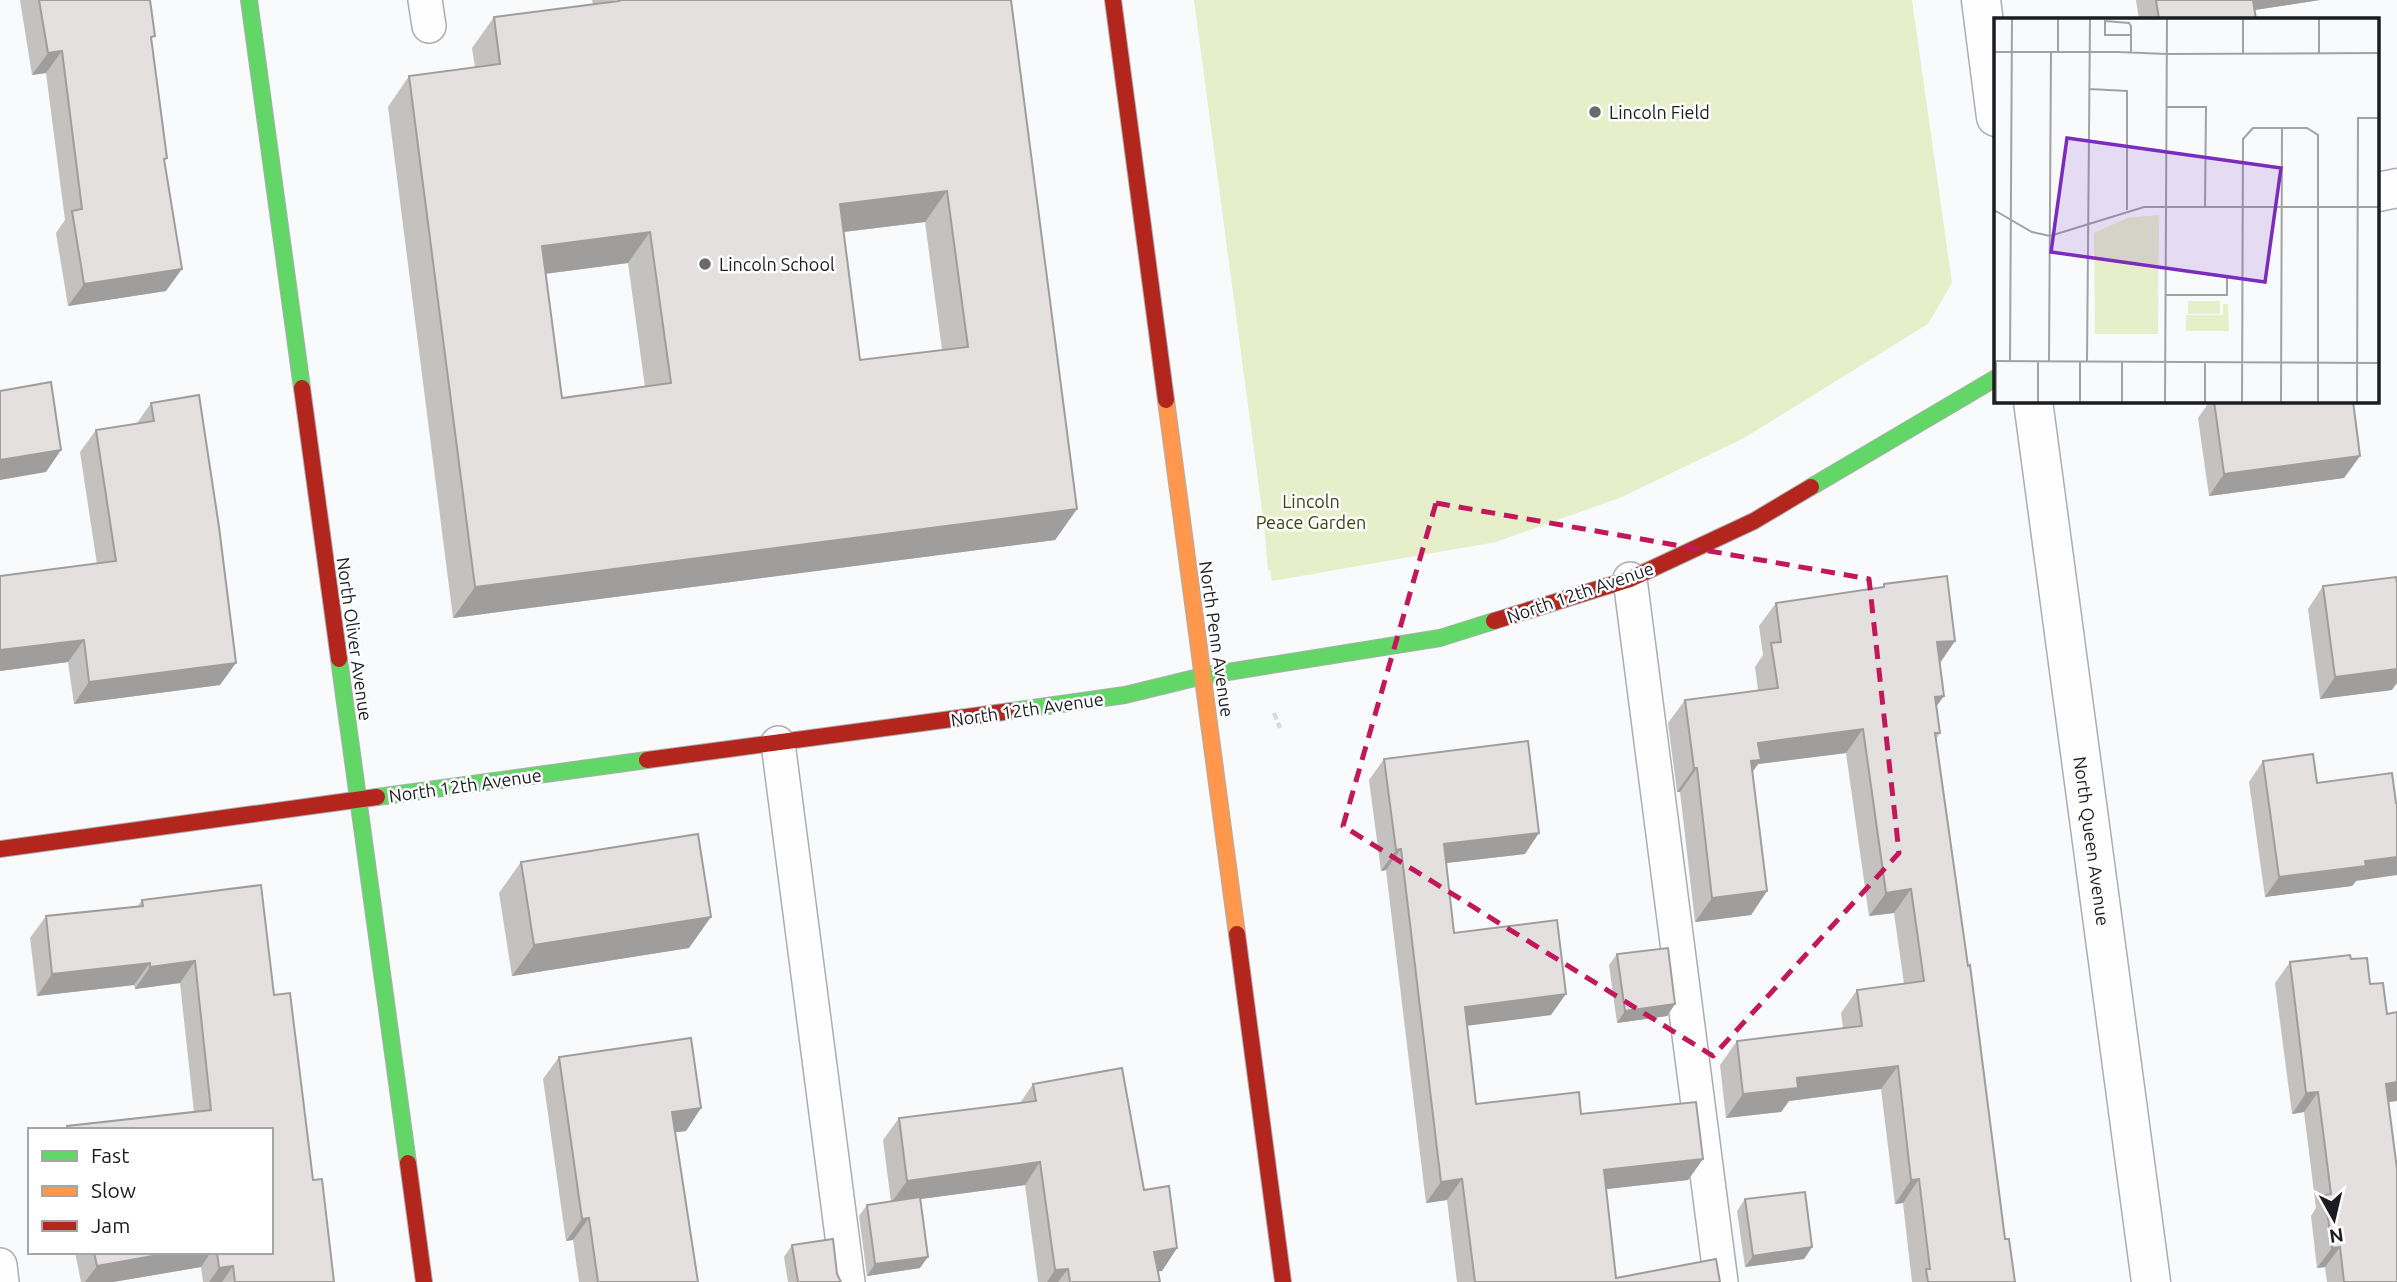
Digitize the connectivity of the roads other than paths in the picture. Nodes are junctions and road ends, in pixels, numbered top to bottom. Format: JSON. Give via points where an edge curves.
{"nodes":[{"id":1,"x":249,"y":0,"type":"edge"},
{"id":2,"x":1113,"y":0,"type":"edge"},
{"id":3,"x":1981,"y":0,"type":"edge"},
{"id":4,"x":1994,"y":101,"type":"edge"},
{"id":5,"x":1994,"y":378,"type":"edge"},
{"id":6,"x":2033,"y":402,"type":"edge"},
{"id":7,"x":1630,"y":579,"type":"junction"},
{"id":8,"x":1203,"y":676,"type":"junction"},
{"id":9,"x":778,"y":743,"type":"junction"},
{"id":10,"x":357,"y":800,"type":"junction"},
{"id":11,"x":0,"y":849,"type":"edge"},
{"id":12,"x":0,"y":1265,"type":"edge"},
{"id":13,"x":2,"y":1282,"type":"edge"},
{"id":14,"x":424,"y":1282,"type":"edge"},
{"id":15,"x":848,"y":1282,"type":"edge"},
{"id":16,"x":1283,"y":1282,"type":"edge"},
{"id":17,"x":1721,"y":1282,"type":"edge"},
{"id":18,"x":2151,"y":1282,"type":"edge"}],
"edges":[{"from":1,"to":10,"type":"street","name":"North Oliver Avenue"},
{"from":2,"to":8,"type":"street","name":"North Penn Avenue"},
{"from":3,"to":4,"type":"street"},
{"from":5,"to":7,"type":"street","name":"North 12th Avenue","via":[[1754,521]]},
{"from":6,"to":18,"type":"street","name":"North Queen Avenue"},
{"from":7,"to":8,"type":"street","name":"North 12th Avenue","via":[[1440,638]]},
{"from":7,"to":17,"type":"lane"},
{"from":8,"to":9,"type":"street","name":"North 12th Avenue","via":[[1125,695]]},
{"from":8,"to":16,"type":"street","name":"North Penn Avenue"},
{"from":9,"to":10,"type":"street","name":"North 12th Avenue"},
{"from":9,"to":15,"type":"lane"},
{"from":10,"to":11,"type":"street","name":"North 12th Avenue"},
{"from":10,"to":14,"type":"street","name":"North Oliver Avenue"},
{"from":12,"to":13,"type":"lane"}]}
